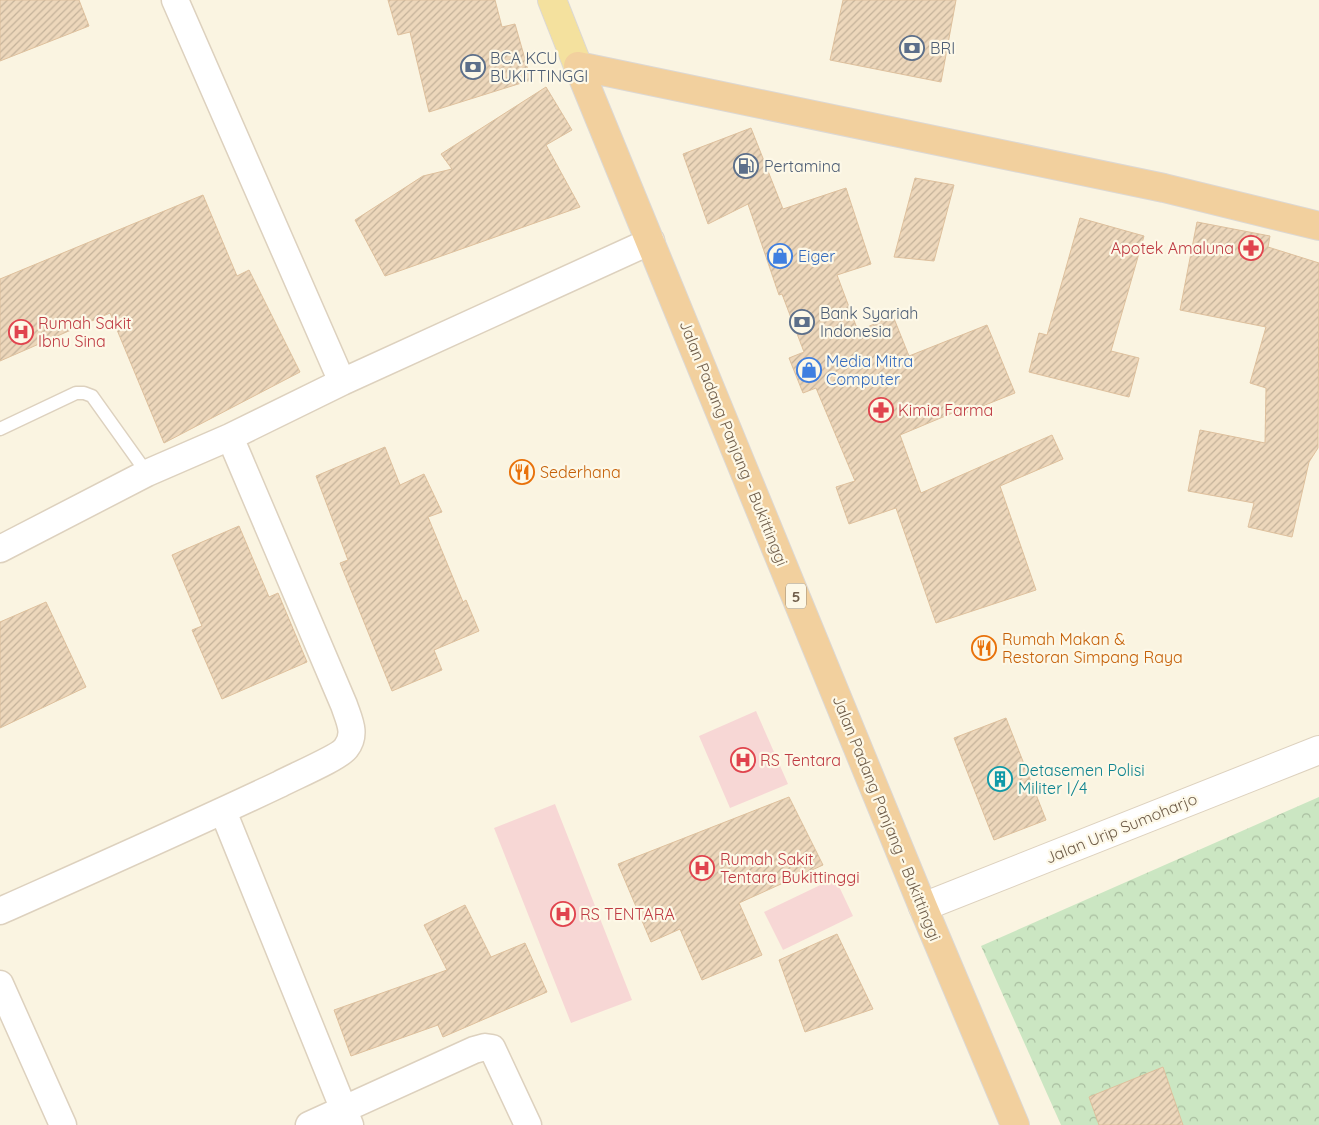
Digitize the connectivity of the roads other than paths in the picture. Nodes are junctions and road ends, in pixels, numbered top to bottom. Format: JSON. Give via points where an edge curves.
{"nodes":[{"id":1,"x":175,"y":0,"type":"edge"},
{"id":2,"x":552,"y":0,"type":"edge"},
{"id":3,"x":578,"y":66,"type":"junction"},
{"id":4,"x":1319,"y":226,"type":"edge"},
{"id":5,"x":651,"y":241,"type":"junction"},
{"id":6,"x":342,"y":382,"type":"junction"},
{"id":7,"x":0,"y":430,"type":"edge"},
{"id":8,"x":230,"y":437,"type":"junction"},
{"id":9,"x":147,"y":473,"type":"junction"},
{"id":10,"x":0,"y":549,"type":"edge"},
{"id":11,"x":1319,"y":750,"type":"edge"},
{"id":12,"x":223,"y":811,"type":"junction"},
{"id":13,"x":923,"y":907,"type":"junction"},
{"id":14,"x":0,"y":911,"type":"edge"},
{"id":15,"x":0,"y":984,"type":"edge"},
{"id":16,"x":346,"y":1117,"type":"edge"},
{"id":17,"x":63,"y":1125,"type":"edge"},
{"id":18,"x":309,"y":1125,"type":"edge"},
{"id":19,"x":528,"y":1125,"type":"edge"},
{"id":20,"x":1015,"y":1125,"type":"edge"}],
"edges":[{"from":1,"to":6,"type":"street"},
{"from":2,"to":3,"type":"main road"},
{"from":3,"to":4,"type":"highway","via":[[1164,188]]},
{"from":3,"to":5,"type":"highway","name":"Jalan Padang Panjang - Bukittinggi","number":"5"},
{"from":5,"to":6,"type":"street"},
{"from":5,"to":13,"type":"highway","name":"Jalan Padang Panjang - Bukittinggi","number":"5"},
{"from":6,"to":8,"type":"street"},
{"from":7,"to":9,"type":"lane","via":[[76,393],[84,393],[92,396]]},
{"from":8,"to":9,"type":"street"},
{"from":8,"to":12,"type":"street","via":[[344,705],[352,738],[346,750]]},
{"from":9,"to":10,"type":"street"},
{"from":11,"to":13,"type":"street","name":"Jalan Urip Sumoharjo"},
{"from":12,"to":14,"type":"street"},
{"from":12,"to":16,"type":"street"},
{"from":13,"to":20,"type":"highway","name":"Jalan Padang Panjang - Bukittinggi","number":"5"},
{"from":15,"to":17,"type":"street"},
{"from":16,"to":18,"type":"street"},
{"from":16,"to":19,"type":"street","via":[[485,1047],[492,1048]]}]}
